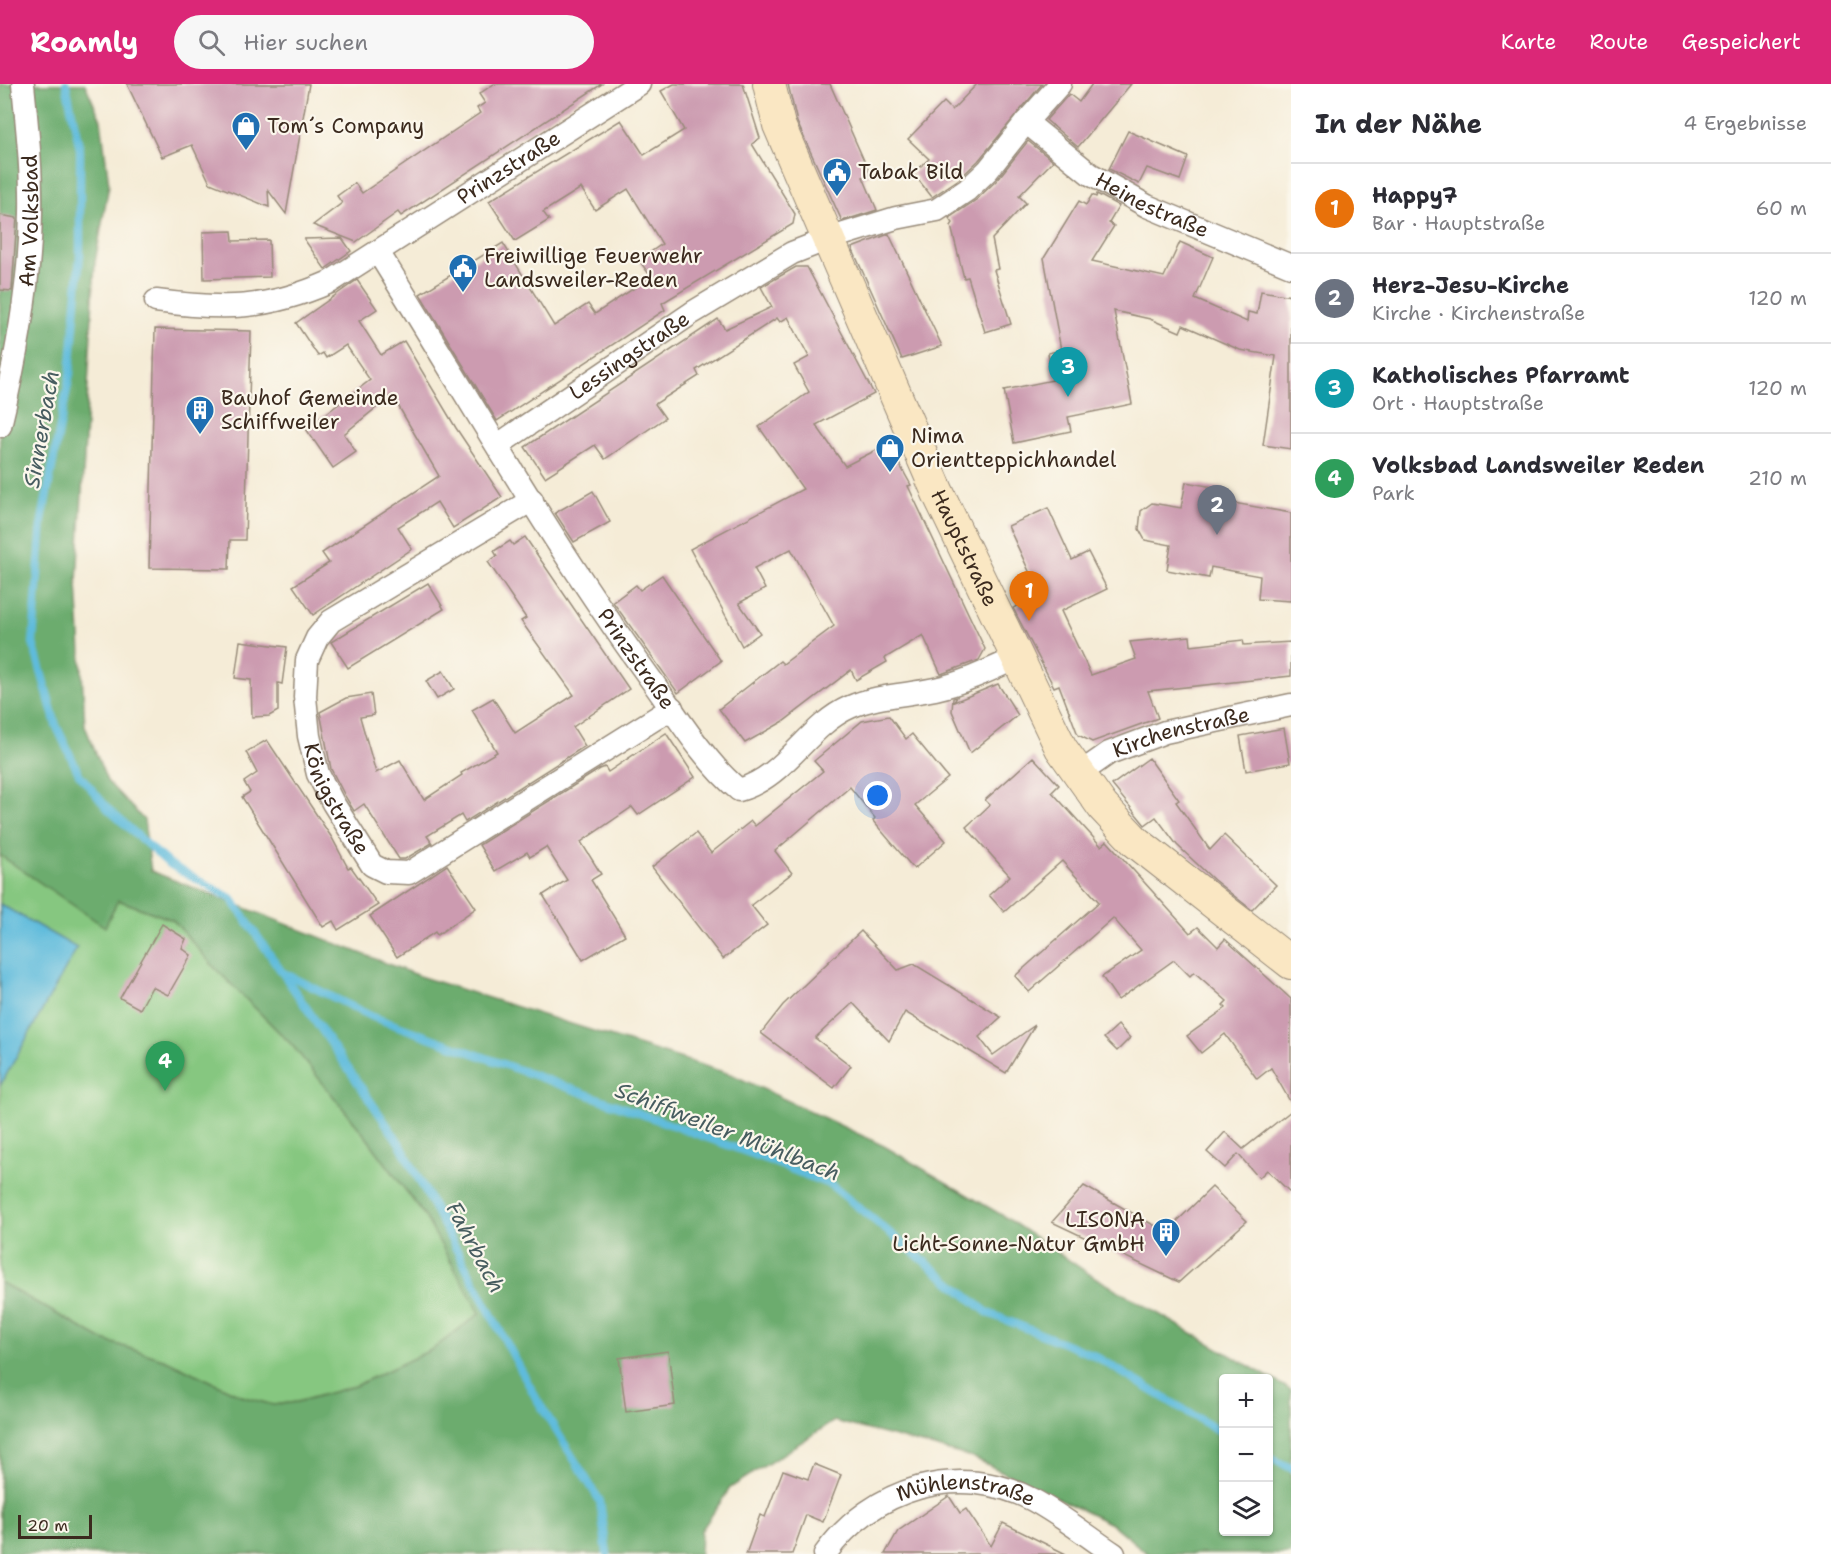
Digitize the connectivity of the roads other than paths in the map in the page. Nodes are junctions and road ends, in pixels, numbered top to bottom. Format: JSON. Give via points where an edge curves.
{"nodes":[{"id":1,"x":23,"y":84,"type":"edge"},
{"id":2,"x":639,"y":84,"type":"edge"},
{"id":3,"x":769,"y":84,"type":"edge"},
{"id":4,"x":1060,"y":84,"type":"edge"},
{"id":5,"x":1026,"y":122,"type":"junction"},
{"id":6,"x":828,"y":239,"type":"junction"},
{"id":7,"x":378,"y":252,"type":"junction"},
{"id":8,"x":1291,"y":266,"type":"edge"},
{"id":9,"x":156,"y":301,"type":"dead end"},
{"id":10,"x":0,"y":426,"type":"edge"},
{"id":11,"x":498,"y":445,"type":"junction"},
{"id":12,"x":532,"y":500,"type":"junction"},
{"id":13,"x":1016,"y":658,"type":"junction"},
{"id":14,"x":1291,"y":705,"type":"edge"},
{"id":15,"x":672,"y":708,"type":"junction"},
{"id":16,"x":1079,"y":774,"type":"junction"},
{"id":17,"x":1291,"y":963,"type":"edge"},
{"id":18,"x":825,"y":1554,"type":"edge"},
{"id":19,"x":1114,"y":1554,"type":"edge"}],
"edges":[{"from":1,"to":10,"type":"street","name":"Am Volksbad","via":[[31,213],[27,282],[17,356]]},
{"from":2,"to":7,"type":"street","name":"Prinzstraße"},
{"from":3,"to":6,"type":"street","name":"Hauptstraße","via":[[779,125]]},
{"from":4,"to":5,"type":"street"},
{"from":5,"to":6,"type":"street","via":[[988,170],[937,210]]},
{"from":5,"to":8,"type":"street","name":"Heinestraße","via":[[1090,174],[1137,201]]},
{"from":6,"to":11,"type":"street","name":"Lessingstraße","via":[[792,253],[692,313]]},
{"from":6,"to":13,"type":"street","name":"Hauptstraße","via":[[938,492]]},
{"from":7,"to":9,"type":"street","name":"Prinzstraße","via":[[330,282],[294,297],[253,306],[202,307]]},
{"from":7,"to":11,"type":"street","name":"Prinzstraße"},
{"from":11,"to":12,"type":"street","name":"Prinzstraße"},
{"from":12,"to":15,"type":"street","name":"Prinzstraße","via":[[576,573]]},
{"from":12,"to":15,"type":"street","name":"Königstraße","via":[[331,621],[317,638],[307,660],[305,697],[318,774],[372,864],[386,872],[409,873]]},
{"from":13,"to":15,"type":"street","name":"Prinzstraße","via":[[937,689],[851,706],[831,718],[771,776],[739,790],[726,780]]},
{"from":13,"to":16,"type":"street","name":"Hauptstraße","via":[[1047,723]]},
{"from":14,"to":16,"type":"street","name":"Kirchenstraße","via":[[1165,732],[1109,753]]},
{"from":16,"to":17,"type":"street","name":"Hauptstraße","via":[[1136,842]]},
{"from":18,"to":19,"type":"street","name":"Mühlenstraße","via":[[841,1532],[878,1504],[902,1492],[931,1484],[977,1482],[1031,1499]]}]}
